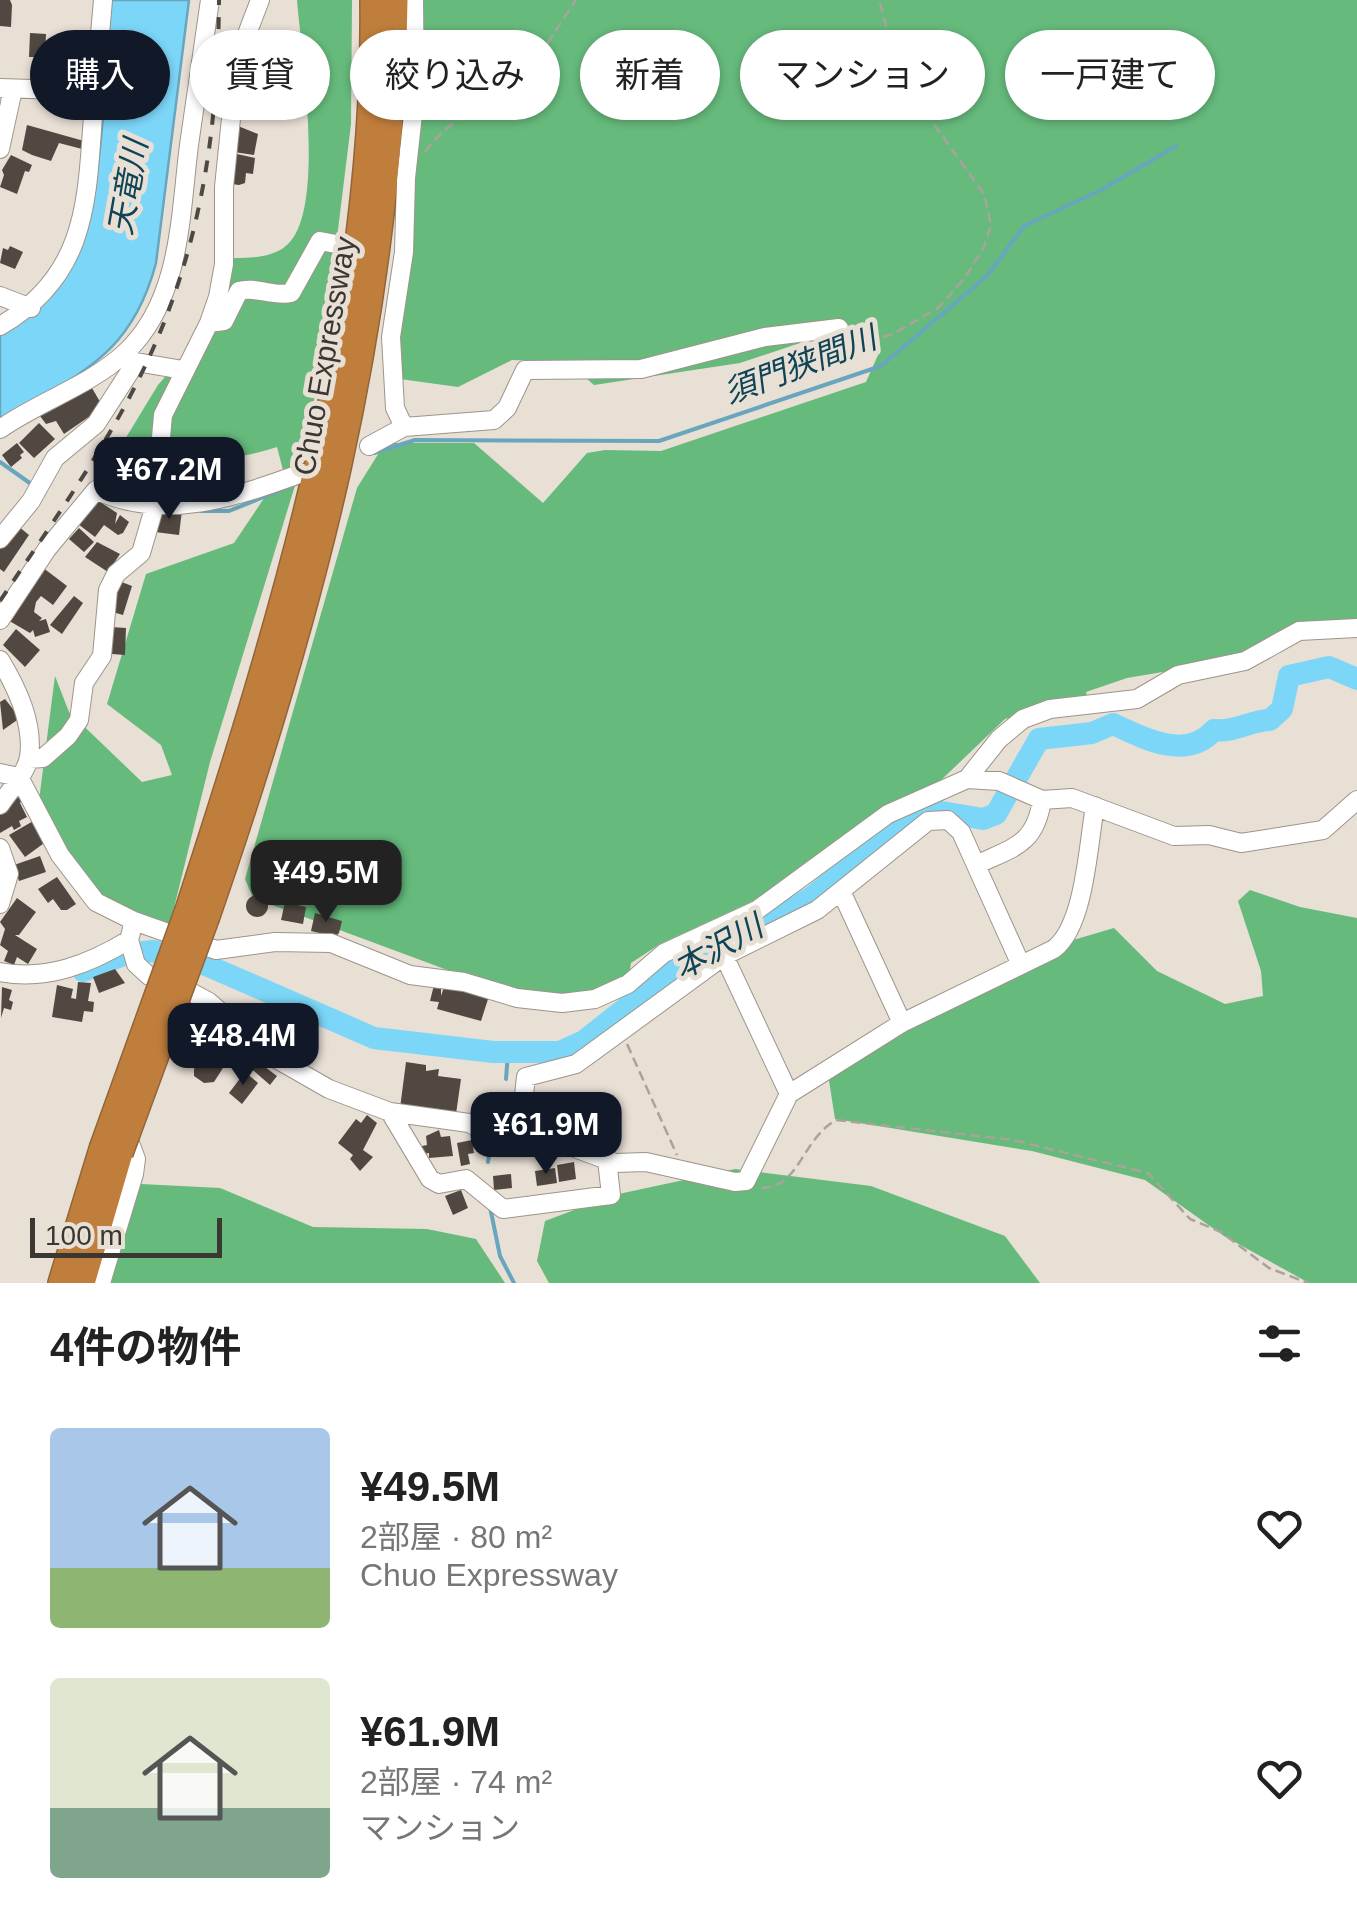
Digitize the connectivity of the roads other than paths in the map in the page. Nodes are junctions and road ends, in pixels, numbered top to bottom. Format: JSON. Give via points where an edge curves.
{"nodes":[{"id":1,"x":103,"y":0,"type":"edge"},
{"id":2,"x":210,"y":0,"type":"edge"},
{"id":3,"x":260,"y":0,"type":"edge"},
{"id":4,"x":373,"y":0,"type":"edge"},
{"id":5,"x":394,"y":0,"type":"edge"},
{"id":6,"x":414,"y":0,"type":"edge"},
{"id":7,"x":100,"y":30,"type":"edge"},
{"id":8,"x":7,"y":88,"type":"edge"},
{"id":9,"x":92,"y":120,"type":"edge"},
{"id":10,"x":0,"y":149,"type":"edge"},
{"id":11,"x":341,"y":245,"type":"dead end"},
{"id":12,"x":0,"y":296,"type":"edge"},
{"id":13,"x":32,"y":308,"type":"junction"},
{"id":14,"x":209,"y":323,"type":"junction"},
{"id":15,"x":0,"y":326,"type":"edge"},
{"id":16,"x":839,"y":328,"type":"road end"},
{"id":17,"x":183,"y":370,"type":"junction"},
{"id":18,"x":404,"y":427,"type":"junction"},
{"id":19,"x":0,"y":429,"type":"edge"},
{"id":20,"x":368,"y":446,"type":"dead end"},
{"id":21,"x":302,"y":473,"type":"dead end"},
{"id":22,"x":156,"y":505,"type":"junction"},
{"id":23,"x":0,"y":539,"type":"edge"},
{"id":24,"x":0,"y":620,"type":"edge"},
{"id":25,"x":1357,"y":628,"type":"edge"},
{"id":26,"x":0,"y":660,"type":"edge"},
{"id":27,"x":29,"y":759,"type":"junction"},
{"id":28,"x":0,"y":773,"type":"edge"},
{"id":29,"x":20,"y":777,"type":"junction"},
{"id":30,"x":967,"y":779,"type":"junction"},
{"id":31,"x":1042,"y":800,"type":"junction"},
{"id":32,"x":1357,"y":800,"type":"edge"},
{"id":33,"x":0,"y":804,"type":"edge"},
{"id":34,"x":1095,"y":806,"type":"junction"},
{"id":35,"x":0,"y":848,"type":"edge"},
{"id":36,"x":976,"y":865,"type":"junction"},
{"id":37,"x":841,"y":891,"type":"junction"},
{"id":38,"x":0,"y":904,"type":"edge"},
{"id":39,"x":197,"y":914,"type":"junction"},
{"id":40,"x":712,"y":930,"type":"junction"},
{"id":41,"x":132,"y":942,"type":"junction"},
{"id":42,"x":724,"y":956,"type":"junction"},
{"id":43,"x":1022,"y":965,"type":"junction"},
{"id":44,"x":0,"y":972,"type":"edge"},
{"id":45,"x":169,"y":980,"type":"junction"},
{"id":46,"x":902,"y":1023,"type":"junction"},
{"id":47,"x":789,"y":1094,"type":"junction"},
{"id":48,"x":390,"y":1112,"type":"junction"},
{"id":49,"x":519,"y":1140,"type":"junction"},
{"id":50,"x":111,"y":1151,"type":"junction"},
{"id":51,"x":607,"y":1160,"type":"junction"},
{"id":52,"x":60,"y":1283,"type":"edge"},
{"id":53,"x":82,"y":1283,"type":"edge"},
{"id":54,"x":101,"y":1283,"type":"edge"}],
"edges":[{"from":1,"to":7,"type":"street"},
{"from":2,"to":19,"type":"street","via":[[174,264],[156,314],[125,353]]},
{"from":3,"to":14,"type":"street","via":[[237,60],[224,264]]},
{"from":4,"to":39,"type":"highway","name":"Chuo Expressway","via":[[363,197],[328,426]]},
{"from":5,"to":39,"type":"highway","name":"Chuo Expressway","via":[[384,198],[349,428],[295,645]]},
{"from":6,"to":18,"type":"street","via":[[415,96],[390,337],[395,408]]},
{"from":8,"to":10,"type":"street"},
{"from":9,"to":13,"type":"street","via":[[79,230],[57,278]]},
{"from":11,"to":14,"type":"street","via":[[320,241],[291,293],[239,291],[224,321]]},
{"from":12,"to":13,"type":"street"},
{"from":13,"to":15,"type":"street"},
{"from":14,"to":17,"type":"street"},
{"from":16,"to":18,"type":"street","via":[[765,337],[642,370],[525,370],[494,420]]},
{"from":17,"to":22,"type":"street","via":[[163,414]]},
{"from":17,"to":23,"type":"street","via":[[136,362],[96,424],[54,458]]},
{"from":18,"to":20,"type":"street"},
{"from":21,"to":22,"type":"street","via":[[208,504]]},
{"from":22,"to":24,"type":"street","via":[[96,490]]},
{"from":22,"to":27,"type":"street","via":[[142,553],[108,590],[102,656],[84,683],[78,720],[43,758]]},
{"from":25,"to":30,"type":"street","via":[[1299,631],[1245,661],[1178,675],[1137,698],[1023,719]]},
{"from":26,"to":27,"type":"street","via":[[17,688]]},
{"from":27,"to":29,"type":"street"},
{"from":28,"to":29,"type":"street"},
{"from":29,"to":33,"type":"street"},
{"from":29,"to":41,"type":"street","via":[[60,855]]},
{"from":30,"to":31,"type":"street","via":[[999,781]]},
{"from":30,"to":40,"type":"street","via":[[888,814],[757,910]]},
{"from":31,"to":34,"type":"street","via":[[1072,798]]},
{"from":31,"to":36,"type":"street","via":[[1026,840]]},
{"from":32,"to":34,"type":"street","via":[[1322,830],[1241,843],[1174,836]]},
{"from":34,"to":43,"type":"street","via":[[1068,938]]},
{"from":35,"to":38,"type":"street","via":[[10,874]]},
{"from":36,"to":37,"type":"street","via":[[955,824],[928,821]]},
{"from":36,"to":43,"type":"street"},
{"from":37,"to":42,"type":"street","via":[[796,922]]},
{"from":37,"to":46,"type":"street"},
{"from":39,"to":50,"type":"highway","name":"Chuo Expressway","bridge":true},
{"from":40,"to":41,"type":"street","via":[[664,953],[628,984],[595,999],[562,1003],[410,975],[331,943],[216,950]]},
{"from":40,"to":42,"type":"street"},
{"from":41,"to":44,"type":"street","via":[[72,968],[20,976]]},
{"from":41,"to":45,"type":"street","via":[[149,976]]},
{"from":42,"to":47,"type":"street"},
{"from":42,"to":49,"type":"street","via":[[566,1069],[526,1077]]},
{"from":43,"to":46,"type":"street"},
{"from":45,"to":48,"type":"street","via":[[209,1002],[273,1057]]},
{"from":45,"to":54,"type":"street","via":[[123,1124],[136,1159],[134,1174]]},
{"from":46,"to":47,"type":"street"},
{"from":47,"to":51,"type":"street","via":[[746,1181]]},
{"from":48,"to":49,"type":"street","via":[[469,1123],[504,1142]]},
{"from":48,"to":51,"type":"street","via":[[430,1179],[466,1179],[503,1208],[610,1194]]},
{"from":49,"to":51,"type":"street","via":[[545,1137]]},
{"from":50,"to":52,"type":"highway","name":"Chuo Expressway"},
{"from":50,"to":53,"type":"highway","name":"Chuo Expressway"}]}
